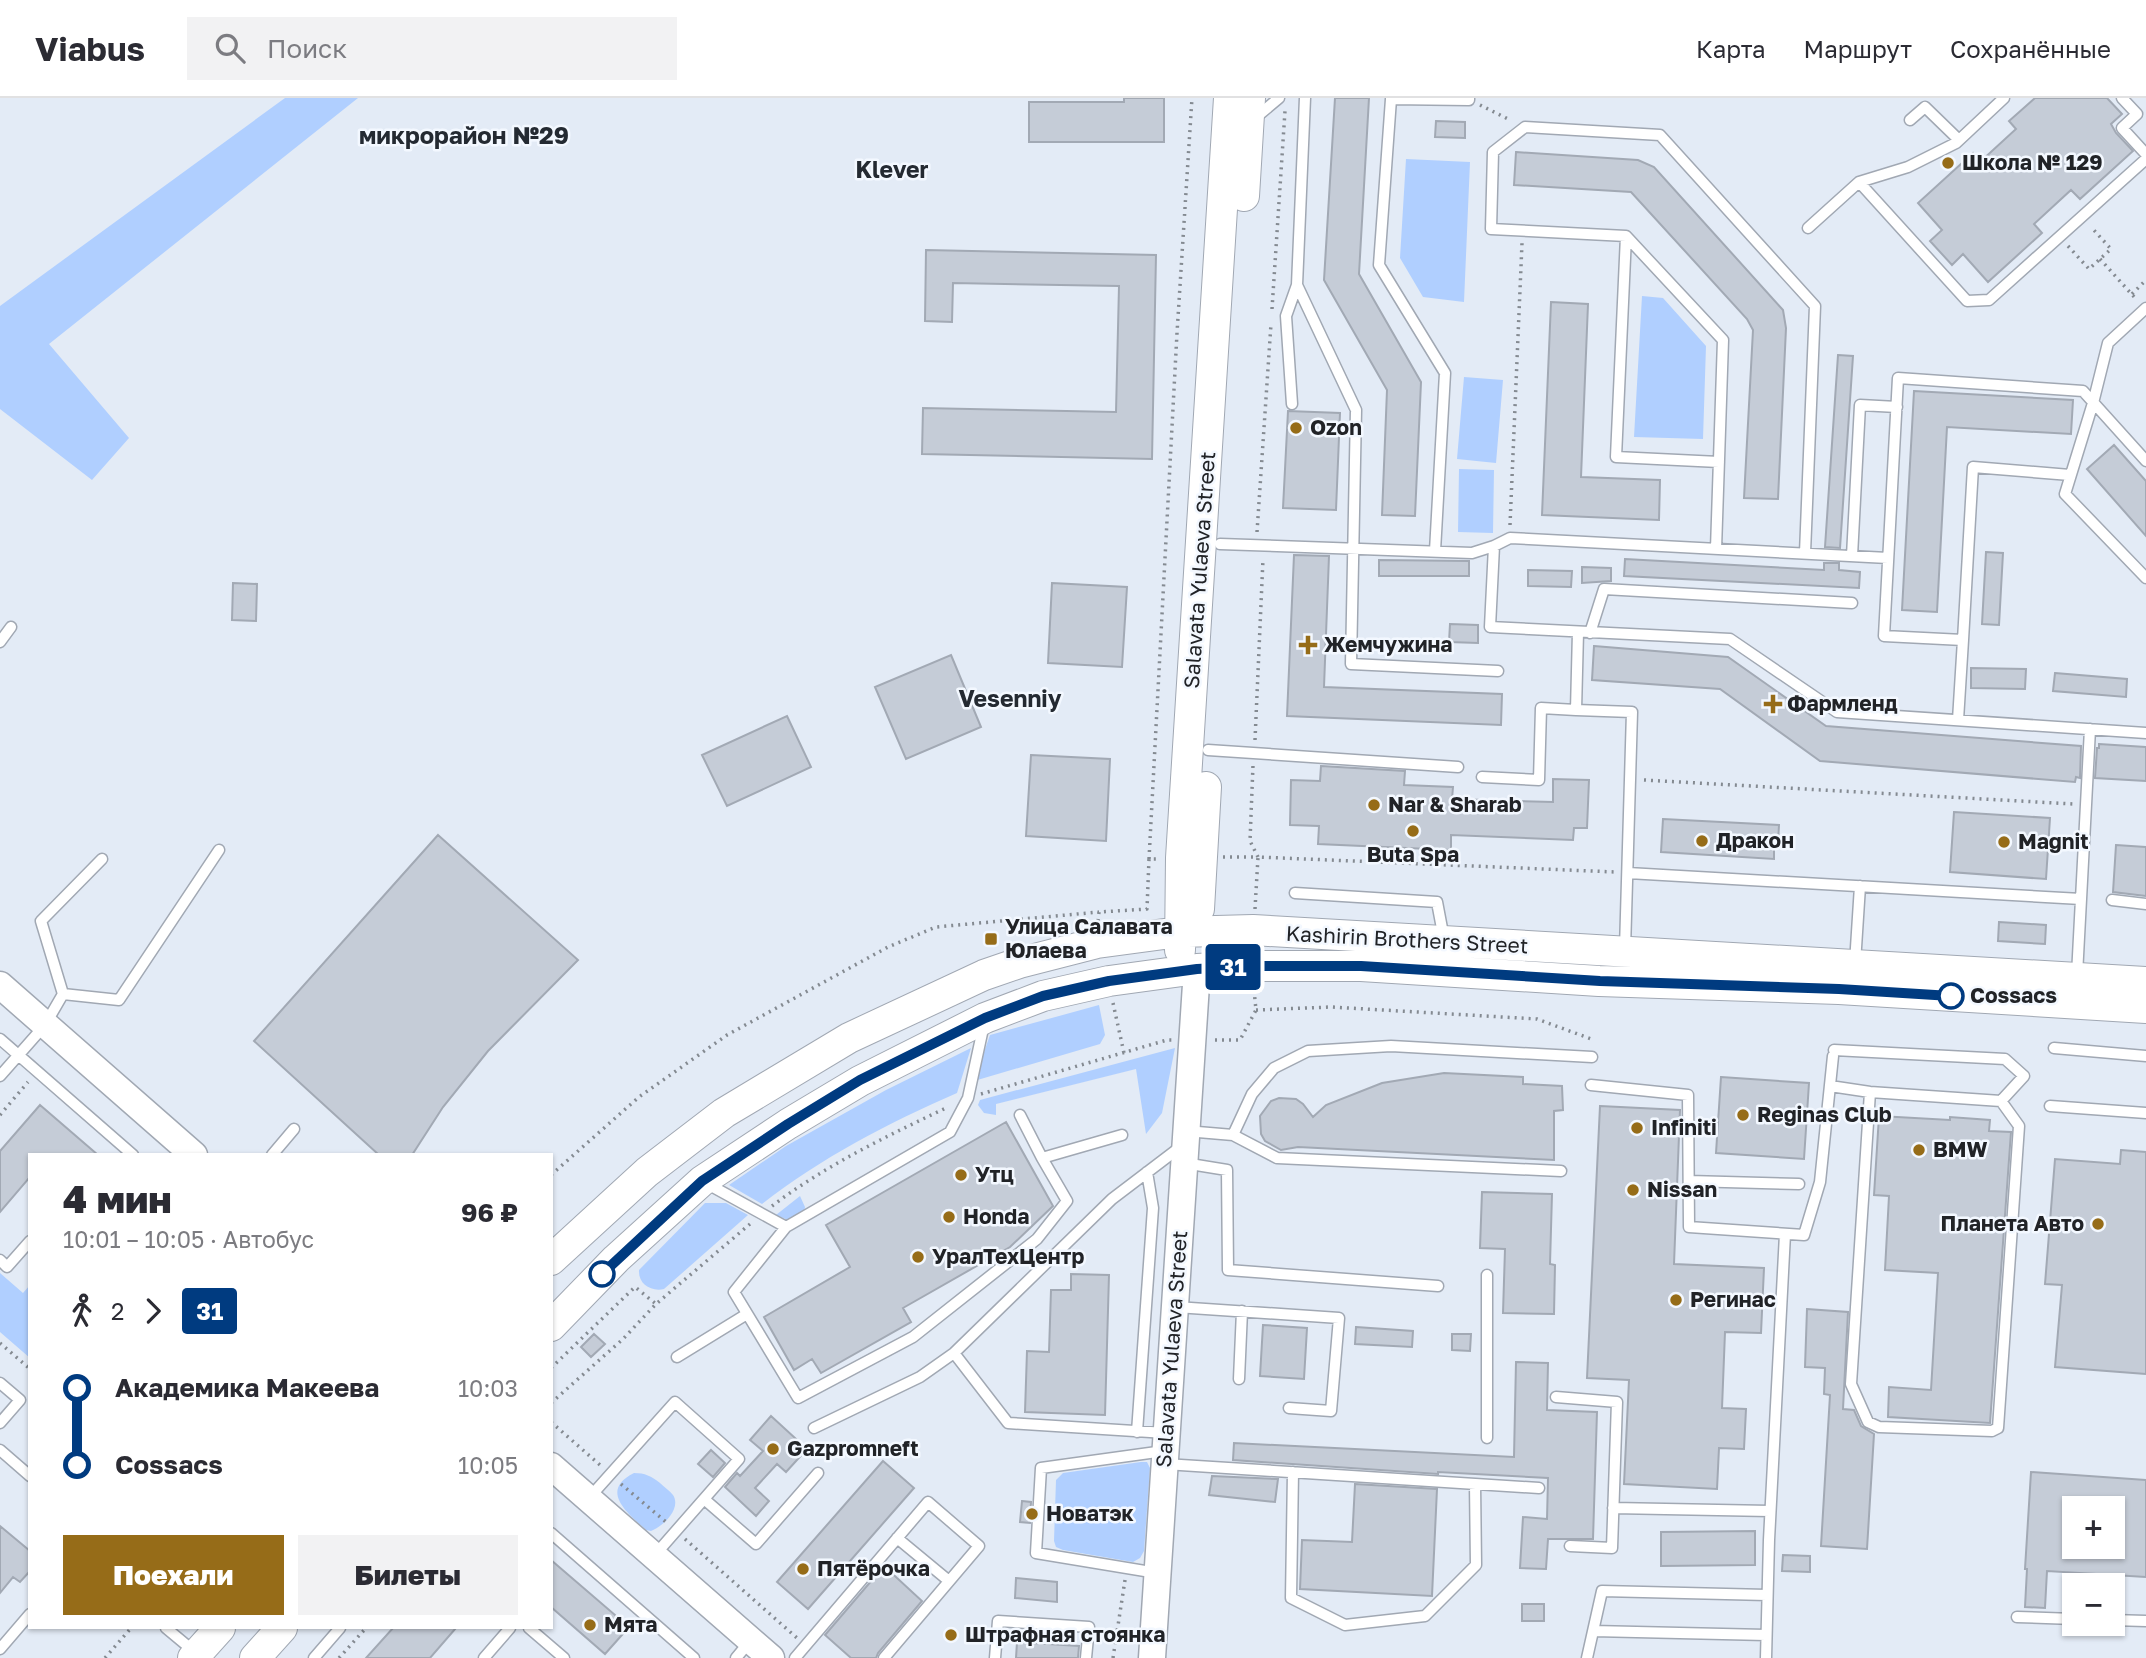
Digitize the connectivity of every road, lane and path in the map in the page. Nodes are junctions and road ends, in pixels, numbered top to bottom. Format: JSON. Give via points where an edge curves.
{"nodes":[{"id":1,"x":1192,"y":98,"type":"edge"},
{"id":2,"x":1230,"y":98,"type":"edge"},
{"id":3,"x":1279,"y":98,"type":"edge"},
{"id":4,"x":1305,"y":98,"type":"edge"},
{"id":5,"x":2004,"y":98,"type":"edge"},
{"id":6,"x":2122,"y":98,"type":"edge"},
{"id":7,"x":1469,"y":99,"type":"edge"},
{"id":8,"x":1250,"y":111,"type":"edge"},
{"id":9,"x":1285,"y":112,"type":"dead end"},
{"id":10,"x":1910,"y":120,"type":"dead end"},
{"id":11,"x":1525,"y":127,"type":"junction"},
{"id":12,"x":1959,"y":140,"type":"junction"},
{"id":13,"x":2146,"y":156,"type":"edge"},
{"id":14,"x":1859,"y":182,"type":"junction"},
{"id":15,"x":2082,"y":216,"type":"junction"},
{"id":16,"x":1808,"y":228,"type":"dead end"},
{"id":17,"x":1522,"y":230,"type":"junction"},
{"id":18,"x":1626,"y":236,"type":"junction"},
{"id":19,"x":2060,"y":237,"type":"junction"},
{"id":20,"x":2100,"y":259,"type":"junction"},
{"id":21,"x":2146,"y":280,"type":"edge"},
{"id":22,"x":1297,"y":285,"type":"junction"},
{"id":23,"x":2132,"y":294,"type":"junction"},
{"id":24,"x":2146,"y":309,"type":"edge"},
{"id":25,"x":2093,"y":402,"type":"junction"},
{"id":26,"x":1292,"y":404,"type":"dead end"},
{"id":27,"x":1897,"y":407,"type":"junction"},
{"id":28,"x":2146,"y":461,"type":"edge"},
{"id":29,"x":1719,"y":462,"type":"junction"},
{"id":30,"x":2070,"y":475,"type":"junction"},
{"id":31,"x":1510,"y":538,"type":"junction"},
{"id":32,"x":1220,"y":544,"type":"junction"},
{"id":33,"x":1494,"y":546,"type":"junction"},
{"id":34,"x":1256,"y":547,"type":"junction"},
{"id":35,"x":1353,"y":548,"type":"junction"},
{"id":36,"x":1716,"y":549,"type":"junction"},
{"id":37,"x":1435,"y":551,"type":"junction"},
{"id":38,"x":1805,"y":554,"type":"junction"},
{"id":39,"x":1852,"y":556,"type":"junction"},
{"id":40,"x":1888,"y":558,"type":"junction"},
{"id":41,"x":2146,"y":578,"type":"edge"},
{"id":42,"x":1852,"y":603,"type":"dead end"},
{"id":43,"x":11,"y":626,"type":"dead end"},
{"id":44,"x":1584,"y":632,"type":"junction"},
{"id":45,"x":1964,"y":640,"type":"junction"},
{"id":46,"x":0,"y":642,"type":"edge"},
{"id":47,"x":1498,"y":671,"type":"dead end"},
{"id":48,"x":1576,"y":710,"type":"junction"},
{"id":49,"x":1958,"y":720,"type":"junction"},
{"id":50,"x":2090,"y":729,"type":"junction"},
{"id":51,"x":2146,"y":733,"type":"edge"},
{"id":52,"x":1208,"y":750,"type":"junction"},
{"id":53,"x":1254,"y":753,"type":"junction"},
{"id":54,"x":1458,"y":766,"type":"dead end"},
{"id":55,"x":1482,"y":777,"type":"dead end"},
{"id":56,"x":1630,"y":779,"type":"junction"},
{"id":57,"x":2086,"y":804,"type":"junction"},
{"id":58,"x":219,"y":850,"type":"dead end"},
{"id":59,"x":1181,"y":858,"type":"junction"},
{"id":60,"x":1258,"y":858,"type":"dead end"},
{"id":61,"x":102,"y":859,"type":"dead end"},
{"id":62,"x":1149,"y":859,"type":"junction"},
{"id":63,"x":1628,"y":873,"type":"junction"},
{"id":64,"x":1860,"y":886,"type":"junction"},
{"id":65,"x":1295,"y":893,"type":"dead end"},
{"id":66,"x":2081,"y":898,"type":"junction"},
{"id":67,"x":2112,"y":900,"type":"dead end"},
{"id":68,"x":2146,"y":904,"type":"edge"},
{"id":69,"x":1147,"y":909,"type":"dead end"},
{"id":70,"x":1099,"y":912,"type":"dead end"},
{"id":71,"x":1189,"y":932,"type":"junction"},
{"id":72,"x":1445,"y":942,"type":"junction"},
{"id":73,"x":1625,"y":952,"type":"junction"},
{"id":74,"x":1480,"y":959,"type":"junction"},
{"id":75,"x":1855,"y":966,"type":"junction"},
{"id":76,"x":1189,"y":970,"type":"junction"},
{"id":77,"x":2077,"y":978,"type":"junction"},
{"id":78,"x":2146,"y":982,"type":"edge"},
{"id":79,"x":0,"y":985,"type":"edge"},
{"id":80,"x":63,"y":994,"type":"junction"},
{"id":81,"x":2146,"y":1008,"type":"edge"},
{"id":82,"x":1256,"y":1010,"type":"dead end"},
{"id":83,"x":985,"y":1018,"type":"junction"},
{"id":84,"x":45,"y":1024,"type":"junction"},
{"id":85,"x":0,"y":1039,"type":"edge"},
{"id":86,"x":1193,"y":1040,"type":"junction"},
{"id":87,"x":1240,"y":1040,"type":"dead end"},
{"id":88,"x":1594,"y":1040,"type":"dead end"},
{"id":89,"x":2054,"y":1048,"type":"dead end"},
{"id":90,"x":18,"y":1055,"type":"junction"},
{"id":91,"x":2146,"y":1056,"type":"edge"},
{"id":92,"x":1592,"y":1057,"type":"dead end"},
{"id":93,"x":0,"y":1076,"type":"edge"},
{"id":94,"x":30,"y":1080,"type":"dead end"},
{"id":95,"x":1591,"y":1086,"type":"dead end"},
{"id":96,"x":1830,"y":1086,"type":"junction"},
{"id":97,"x":1870,"y":1092,"type":"junction"},
{"id":98,"x":2001,"y":1101,"type":"junction"},
{"id":99,"x":2050,"y":1106,"type":"dead end"},
{"id":100,"x":2146,"y":1113,"type":"edge"},
{"id":101,"x":0,"y":1115,"type":"edge"},
{"id":102,"x":1020,"y":1115,"type":"dead end"},
{"id":103,"x":294,"y":1129,"type":"dead end"},
{"id":104,"x":1122,"y":1135,"type":"dead end"},
{"id":105,"x":1233,"y":1135,"type":"junction"},
{"id":106,"x":1185,"y":1146,"type":"junction"},
{"id":107,"x":132,"y":1153,"type":"edge"},
{"id":108,"x":192,"y":1153,"type":"edge"},
{"id":109,"x":274,"y":1153,"type":"edge"},
{"id":110,"x":1042,"y":1158,"type":"junction"},
{"id":111,"x":1560,"y":1171,"type":"dead end"},
{"id":112,"x":1147,"y":1172,"type":"junction"},
{"id":113,"x":553,"y":1173,"type":"edge"},
{"id":114,"x":702,"y":1181,"type":"junction"},
{"id":115,"x":1689,"y":1181,"type":"junction"},
{"id":116,"x":1799,"y":1184,"type":"dead end"},
{"id":117,"x":786,"y":1227,"type":"junction"},
{"id":118,"x":1785,"y":1234,"type":"junction"},
{"id":119,"x":28,"y":1243,"type":"edge"},
{"id":120,"x":553,"y":1258,"type":"edge"},
{"id":121,"x":0,"y":1260,"type":"edge"},
{"id":122,"x":1487,"y":1275,"type":"dead end"},
{"id":123,"x":1438,"y":1286,"type":"dead end"},
{"id":124,"x":656,"y":1304,"type":"dead end"},
{"id":125,"x":1175,"y":1307,"type":"junction"},
{"id":126,"x":1242,"y":1311,"type":"junction"},
{"id":127,"x":747,"y":1314,"type":"junction"},
{"id":128,"x":553,"y":1324,"type":"edge"},
{"id":129,"x":0,"y":1343,"type":"edge"},
{"id":130,"x":954,"y":1353,"type":"junction"},
{"id":131,"x":677,"y":1357,"type":"dead end"},
{"id":132,"x":553,"y":1366,"type":"edge"},
{"id":133,"x":28,"y":1367,"type":"edge"},
{"id":134,"x":1239,"y":1379,"type":"dead end"},
{"id":135,"x":0,"y":1383,"type":"edge"},
{"id":136,"x":1556,"y":1397,"type":"dead end"},
{"id":137,"x":1289,"y":1408,"type":"dead end"},
{"id":138,"x":0,"y":1423,"type":"edge"},
{"id":139,"x":814,"y":1428,"type":"dead end"},
{"id":140,"x":1137,"y":1432,"type":"junction"},
{"id":141,"x":1487,"y":1438,"type":"dead end"},
{"id":142,"x":1165,"y":1449,"type":"junction"},
{"id":143,"x":0,"y":1450,"type":"edge"},
{"id":144,"x":553,"y":1468,"type":"edge"},
{"id":145,"x":1293,"y":1472,"type":"junction"},
{"id":146,"x":818,"y":1473,"type":"dead end"},
{"id":147,"x":28,"y":1474,"type":"edge"},
{"id":148,"x":1475,"y":1484,"type":"junction"},
{"id":149,"x":1539,"y":1488,"type":"dead end"},
{"id":150,"x":589,"y":1499,"type":"junction"},
{"id":151,"x":704,"y":1499,"type":"junction"},
{"id":152,"x":1613,"y":1508,"type":"junction"},
{"id":153,"x":1770,"y":1511,"type":"junction"},
{"id":154,"x":553,"y":1536,"type":"edge"},
{"id":155,"x":897,"y":1538,"type":"junction"},
{"id":156,"x":1570,"y":1546,"type":"dead end"},
{"id":157,"x":654,"y":1556,"type":"junction"},
{"id":158,"x":1126,"y":1568,"type":"junction"},
{"id":159,"x":1158,"y":1574,"type":"junction"},
{"id":160,"x":949,"y":1581,"type":"junction"},
{"id":161,"x":1767,"y":1595,"type":"junction"},
{"id":162,"x":28,"y":1616,"type":"edge"},
{"id":163,"x":2017,"y":1617,"type":"dead end"},
{"id":164,"x":2062,"y":1619,"type":"edge"},
{"id":165,"x":2125,"y":1620,"type":"edge"},
{"id":166,"x":2146,"y":1621,"type":"edge"},
{"id":167,"x":130,"y":1629,"type":"edge"},
{"id":168,"x":167,"y":1629,"type":"edge"},
{"id":169,"x":219,"y":1629,"type":"edge"},
{"id":170,"x":281,"y":1629,"type":"edge"},
{"id":171,"x":339,"y":1629,"type":"edge"},
{"id":172,"x":365,"y":1629,"type":"edge"},
{"id":173,"x":509,"y":1629,"type":"edge"},
{"id":174,"x":530,"y":1629,"type":"edge"},
{"id":175,"x":1593,"y":1631,"type":"junction"},
{"id":176,"x":1766,"y":1635,"type":"junction"},
{"id":177,"x":0,"y":1649,"type":"edge"},
{"id":178,"x":743,"y":1649,"type":"edge"},
{"id":179,"x":195,"y":1656,"type":"edge"},
{"id":180,"x":105,"y":1658,"type":"edge"},
{"id":181,"x":256,"y":1658,"type":"edge"},
{"id":182,"x":314,"y":1658,"type":"edge"},
{"id":183,"x":339,"y":1658,"type":"edge"},
{"id":184,"x":484,"y":1658,"type":"edge"},
{"id":185,"x":564,"y":1658,"type":"edge"},
{"id":186,"x":694,"y":1658,"type":"edge"},
{"id":187,"x":771,"y":1658,"type":"edge"},
{"id":188,"x":795,"y":1658,"type":"edge"},
{"id":189,"x":884,"y":1658,"type":"edge"},
{"id":190,"x":995,"y":1658,"type":"edge"},
{"id":191,"x":1086,"y":1658,"type":"edge"},
{"id":192,"x":1113,"y":1658,"type":"edge"},
{"id":193,"x":1152,"y":1658,"type":"edge"},
{"id":194,"x":1587,"y":1658,"type":"edge"},
{"id":195,"x":1766,"y":1658,"type":"edge"}],
"edges":[{"from":1,"to":62,"type":"path"},
{"from":2,"to":59,"type":"main road","name":"Salavata Yulaeva Street"},
{"from":3,"to":8,"type":"lane"},
{"from":4,"to":22,"type":"lane"},
{"from":5,"to":12,"type":"lane"},
{"from":6,"to":13,"type":"lane","via":[[2137,114],[2122,128]]},
{"from":7,"to":11,"type":"path"},
{"from":7,"to":37,"type":"lane","via":[[1391,99],[1379,265],[1445,373]]},
{"from":8,"to":32,"type":"main road","name":"Salavata Yulaeva Street"},
{"from":9,"to":34,"type":"path"},
{"from":10,"to":12,"type":"lane","via":[[1926,107]]},
{"from":11,"to":17,"type":"lane","via":[[1493,152],[1491,229]]},
{"from":11,"to":38,"type":"lane","via":[[1660,135],[1815,306]]},
{"from":12,"to":14,"type":"lane","via":[[1908,167]]},
{"from":13,"to":15,"type":"lane"},
{"from":14,"to":16,"type":"lane"},
{"from":14,"to":19,"type":"lane","via":[[1967,301],[1989,300]]},
{"from":15,"to":19,"type":"lane"},
{"from":15,"to":20,"type":"path","via":[[2111,249]]},
{"from":17,"to":18,"type":"lane"},
{"from":17,"to":31,"type":"path"},
{"from":18,"to":29,"type":"lane","via":[[1723,340]]},
{"from":18,"to":29,"type":"lane","via":[[1616,457]]},
{"from":19,"to":20,"type":"path","via":[[2089,269]]},
{"from":20,"to":23,"type":"path"},
{"from":21,"to":23,"type":"path"},
{"from":22,"to":26,"type":"lane","via":[[1286,316]]},
{"from":22,"to":35,"type":"lane","via":[[1356,410]]},
{"from":23,"to":24,"type":"path"},
{"from":24,"to":25,"type":"lane","via":[[2108,344]]},
{"from":25,"to":27,"type":"lane","via":[[2083,391],[1898,378]]},
{"from":25,"to":28,"type":"lane"},
{"from":25,"to":30,"type":"lane"},
{"from":27,"to":39,"type":"lane","via":[[1860,405]]},
{"from":27,"to":40,"type":"lane"},
{"from":29,"to":36,"type":"lane"},
{"from":30,"to":41,"type":"lane","via":[[2065,494]]},
{"from":30,"to":45,"type":"lane","via":[[1973,467]]},
{"from":31,"to":33,"type":"lane"},
{"from":31,"to":36,"type":"lane"},
{"from":32,"to":34,"type":"lane"},
{"from":32,"to":52,"type":"main road","name":"Salavata Yulaeva Street"},
{"from":33,"to":37,"type":"lane","via":[[1472,553]]},
{"from":33,"to":44,"type":"lane","via":[[1490,627]]},
{"from":34,"to":35,"type":"lane"},
{"from":34,"to":53,"type":"path","via":[[1263,557]]},
{"from":35,"to":37,"type":"lane"},
{"from":35,"to":47,"type":"lane","via":[[1351,664]]},
{"from":36,"to":38,"type":"lane"},
{"from":38,"to":39,"type":"lane"},
{"from":39,"to":40,"type":"lane"},
{"from":40,"to":45,"type":"lane","via":[[1884,636]]},
{"from":42,"to":44,"type":"lane","via":[[1604,589]]},
{"from":43,"to":46,"type":"lane"},
{"from":44,"to":48,"type":"lane"},
{"from":44,"to":49,"type":"lane","via":[[1730,639],[1837,712]]},
{"from":45,"to":49,"type":"lane"},
{"from":48,"to":55,"type":"lane","via":[[1541,708],[1539,780]]},
{"from":48,"to":56,"type":"lane","via":[[1632,712]]},
{"from":49,"to":50,"type":"lane"},
{"from":50,"to":51,"type":"lane"},
{"from":50,"to":57,"type":"lane"},
{"from":52,"to":53,"type":"lane"},
{"from":52,"to":71,"type":"main road","name":"Salavata Yulaeva Street"},
{"from":53,"to":54,"type":"lane"},
{"from":53,"to":60,"type":"path","via":[[1250,841]]},
{"from":56,"to":57,"type":"path"},
{"from":56,"to":63,"type":"lane"},
{"from":57,"to":66,"type":"lane"},
{"from":58,"to":80,"type":"lane","via":[[119,1000]]},
{"from":59,"to":62,"type":"path"},
{"from":59,"to":71,"type":"main road","name":"Salavata Yulaeva Street"},
{"from":61,"to":80,"type":"lane","via":[[41,921]]},
{"from":62,"to":69,"type":"path"},
{"from":63,"to":64,"type":"lane"},
{"from":63,"to":73,"type":"lane"},
{"from":64,"to":66,"type":"lane"},
{"from":64,"to":75,"type":"lane"},
{"from":65,"to":72,"type":"lane","via":[[1437,902]]},
{"from":66,"to":77,"type":"lane"},
{"from":67,"to":68,"type":"lane"},
{"from":70,"to":113,"type":"path","via":[[936,927],[888,947],[727,1035],[639,1097]]},
{"from":71,"to":72,"type":"main road","name":"Kashirin Brothers Street","via":[[1253,930]]},
{"from":71,"to":76,"type":"main road","name":"Salavata Yulaeva Street"},
{"from":71,"to":120,"type":"main road","name":"Kashirin Brothers Street","via":[[1097,943],[1018,963],[849,1038],[724,1113],[647,1172]]},
{"from":72,"to":74,"type":"main road","name":"Kashirin Brothers Street"},
{"from":73,"to":74,"type":"main road","name":"Kashirin Brothers Street"},
{"from":73,"to":75,"type":"main road","name":"Kashirin Brothers Street"},
{"from":74,"to":76,"type":"main road","name":"Kashirin Brothers Street"},
{"from":74,"to":81,"type":"main road","name":"Kashirin Brothers Street","via":[[1600,981],[1839,989]]},
{"from":75,"to":77,"type":"main road","name":"Kashirin Brothers Street"},
{"from":76,"to":83,"type":"main road","name":"Kashirin Brothers Street","via":[[1043,996]]},
{"from":76,"to":86,"type":"street","name":"Salavata Yulaeva Street"},
{"from":77,"to":78,"type":"main road","name":"Kashirin Brothers Street"},
{"from":79,"to":84,"type":"street"},
{"from":80,"to":84,"type":"lane"},
{"from":82,"to":88,"type":"path","via":[[1331,1007],[1538,1019]]},
{"from":83,"to":114,"type":"main road","name":"Kashirin Brothers Street","via":[[860,1080]]},
{"from":83,"to":117,"type":"lane","via":[[968,1098],[950,1132]]},
{"from":84,"to":90,"type":"lane"},
{"from":84,"to":108,"type":"street"},
{"from":85,"to":90,"type":"lane"},
{"from":86,"to":87,"type":"path"},
{"from":86,"to":106,"type":"street","name":"Salavata Yulaeva Street"},
{"from":89,"to":91,"type":"lane"},
{"from":90,"to":93,"type":"lane"},
{"from":90,"to":107,"type":"lane"},
{"from":92,"to":105,"type":"lane","via":[[1391,1046],[1308,1051],[1274,1068],[1252,1094]]},
{"from":94,"to":101,"type":"path"},
{"from":95,"to":115,"type":"lane","via":[[1688,1095]]},
{"from":96,"to":97,"type":"lane"},
{"from":96,"to":98,"type":"lane","via":[[1833,1053],[2006,1059],[2024,1076]]},
{"from":96,"to":118,"type":"lane","via":[[1820,1182],[1804,1235]]},
{"from":97,"to":98,"type":"lane"},
{"from":97,"to":98,"type":"lane","via":[[1852,1384],[1868,1422],[1880,1427],[1998,1428],[2019,1126]]},
{"from":99,"to":100,"type":"lane"},
{"from":102,"to":110,"type":"lane"},
{"from":103,"to":109,"type":"lane"},
{"from":104,"to":110,"type":"lane"},
{"from":105,"to":106,"type":"lane"},
{"from":105,"to":111,"type":"lane","via":[[1277,1158]]},
{"from":106,"to":112,"type":"lane"},
{"from":106,"to":123,"type":"lane","via":[[1227,1170],[1228,1270]]},
{"from":106,"to":125,"type":"street","name":"Salavata Yulaeva Street"},
{"from":110,"to":127,"type":"lane","via":[[1067,1201],[1037,1239],[913,1337],[798,1398]]},
{"from":112,"to":130,"type":"lane","via":[[1112,1199]]},
{"from":112,"to":140,"type":"lane","via":[[1153,1208]]},
{"from":114,"to":117,"type":"lane"},
{"from":114,"to":128,"type":"main road","name":"Kashirin Brothers Street"},
{"from":115,"to":116,"type":"lane"},
{"from":115,"to":118,"type":"lane","via":[[1689,1227]]},
{"from":117,"to":127,"type":"lane","via":[[734,1292]]},
{"from":118,"to":153,"type":"lane"},
{"from":119,"to":121,"type":"lane","via":[[7,1267]]},
{"from":122,"to":141,"type":"lane"},
{"from":124,"to":132,"type":"path","via":[[635,1286]]},
{"from":125,"to":126,"type":"lane"},
{"from":125,"to":142,"type":"street","name":"Salavata Yulaeva Street"},
{"from":126,"to":134,"type":"lane"},
{"from":126,"to":137,"type":"lane","via":[[1339,1318],[1331,1412]]},
{"from":127,"to":131,"type":"lane"},
{"from":129,"to":133,"type":"path"},
{"from":130,"to":139,"type":"lane","via":[[920,1377]]},
{"from":130,"to":140,"type":"lane","via":[[1008,1423]]},
{"from":135,"to":138,"type":"lane","via":[[20,1400]]},
{"from":136,"to":152,"type":"lane","via":[[1617,1402]]},
{"from":140,"to":142,"type":"lane"},
{"from":142,"to":145,"type":"lane"},
{"from":142,"to":158,"type":"lane","via":[[1041,1468],[1036,1553]]},
{"from":142,"to":159,"type":"street","name":"Salavata Yulaeva Street"},
{"from":143,"to":147,"type":"lane"},
{"from":144,"to":150,"type":"street"},
{"from":145,"to":148,"type":"lane"},
{"from":145,"to":148,"type":"lane","via":[[1291,1598],[1345,1625],[1424,1616],[1476,1565]]},
{"from":146,"to":151,"type":"lane","via":[[756,1544]]},
{"from":148,"to":149,"type":"lane"},
{"from":150,"to":151,"type":"lane","via":[[675,1402],[739,1459]]},
{"from":150,"to":157,"type":"street"},
{"from":151,"to":157,"type":"lane"},
{"from":152,"to":153,"type":"lane"},
{"from":152,"to":156,"type":"lane","via":[[1612,1548]]},
{"from":153,"to":161,"type":"lane"},
{"from":154,"to":186,"type":"lane"},
{"from":155,"to":160,"type":"lane"},
{"from":155,"to":160,"type":"lane","via":[[928,1502],[979,1546]]},
{"from":155,"to":188,"type":"lane"},
{"from":157,"to":178,"type":"street"},
{"from":158,"to":159,"type":"lane"},
{"from":158,"to":192,"type":"path"},
{"from":159,"to":193,"type":"street","name":"Salavata Yulaeva Street"},
{"from":160,"to":189,"type":"lane"},
{"from":161,"to":175,"type":"lane","via":[[1602,1591]]},
{"from":161,"to":176,"type":"lane"},
{"from":162,"to":177,"type":"lane"},
{"from":163,"to":164,"type":"lane"},
{"from":165,"to":166,"type":"lane"},
{"from":167,"to":180,"type":"path"},
{"from":168,"to":179,"type":"lane"},
{"from":169,"to":179,"type":"main road"},
{"from":170,"to":181,"type":"main road"},
{"from":171,"to":182,"type":"lane"},
{"from":172,"to":183,"type":"path"},
{"from":173,"to":184,"type":"lane"},
{"from":174,"to":185,"type":"lane"},
{"from":175,"to":176,"type":"lane"},
{"from":175,"to":194,"type":"lane"},
{"from":176,"to":195,"type":"lane"},
{"from":178,"to":187,"type":"street"},
{"from":190,"to":191,"type":"lane","via":[[998,1621],[1089,1627]]}]}
